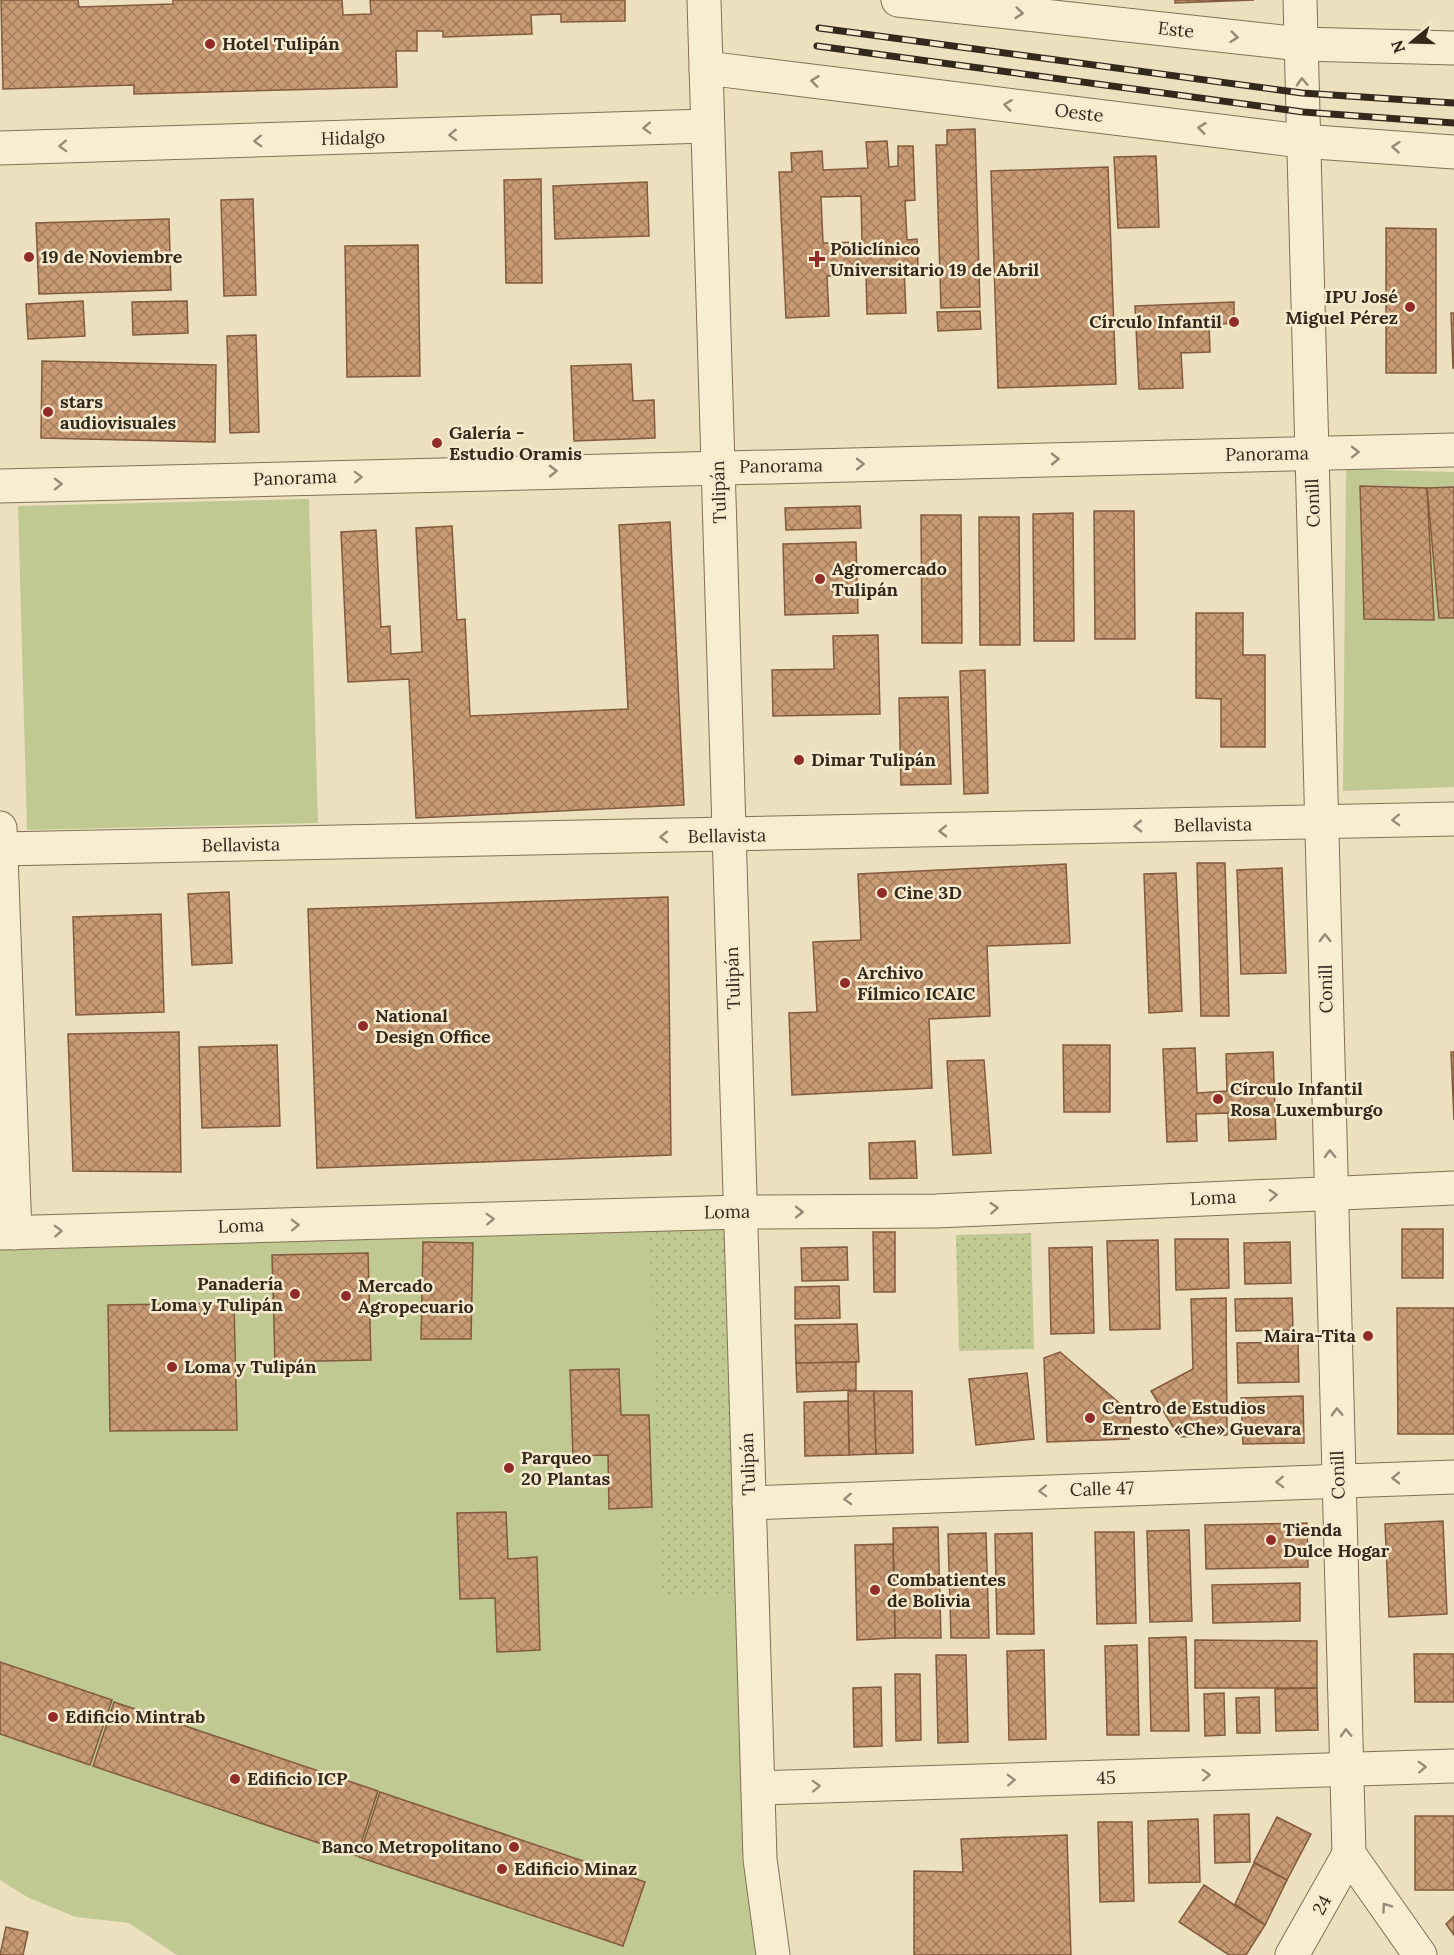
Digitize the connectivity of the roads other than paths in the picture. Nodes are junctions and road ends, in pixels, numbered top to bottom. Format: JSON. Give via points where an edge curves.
{"nodes":[{"id":1,"x":704,"y":0,"type":"edge"},
{"id":2,"x":898,"y":0,"type":"edge"},
{"id":3,"x":1300,"y":0,"type":"edge"},
{"id":4,"x":1300,"y":44,"type":"junction"},
{"id":5,"x":1454,"y":48,"type":"edge"},
{"id":6,"x":706,"y":68,"type":"junction"},
{"id":7,"x":706,"y":126,"type":"junction"},
{"id":8,"x":1302,"y":141,"type":"junction"},
{"id":9,"x":0,"y":148,"type":"edge"},
{"id":10,"x":1454,"y":152,"type":"edge"},
{"id":11,"x":1454,"y":450,"type":"edge"},
{"id":12,"x":1312,"y":452,"type":"junction"},
{"id":13,"x":718,"y":467,"type":"junction"},
{"id":14,"x":0,"y":486,"type":"edge"},
{"id":15,"x":1454,"y":819,"type":"edge"},
{"id":16,"x":1322,"y":822,"type":"junction"},
{"id":17,"x":0,"y":828,"type":"edge"},
{"id":18,"x":729,"y":836,"type":"junction"},
{"id":19,"x":0,"y":849,"type":"edge"},
{"id":20,"x":1454,"y":1188,"type":"edge"},
{"id":21,"x":1331,"y":1192,"type":"junction"},
{"id":22,"x":741,"y":1212,"type":"junction"},
{"id":23,"x":7,"y":1233,"type":"edge"},
{"id":24,"x":1454,"y":1477,"type":"edge"},
{"id":25,"x":1338,"y":1480,"type":"junction"},
{"id":26,"x":749,"y":1503,"type":"junction"},
{"id":27,"x":1454,"y":1766,"type":"edge"},
{"id":28,"x":1347,"y":1771,"type":"junction"},
{"id":29,"x":758,"y":1788,"type":"junction"},
{"id":30,"x":1349,"y":1854,"type":"junction"},
{"id":31,"x":773,"y":1955,"type":"edge"},
{"id":32,"x":1292,"y":1955,"type":"edge"},
{"id":33,"x":1420,"y":1955,"type":"edge"}],
"edges":[{"from":1,"to":6,"type":"street","name":"Tulipán"},
{"from":2,"to":4,"type":"street","name":"Este","one_way":true},
{"from":3,"to":4,"type":"street","name":"Conill"},
{"from":4,"to":5,"type":"street","name":"Este"},
{"from":8,"to":4,"type":"street","name":"Conill","one_way":true},
{"from":6,"to":7,"type":"street","name":"Tulipán"},
{"from":8,"to":6,"type":"street","name":"Oeste","one_way":true},
{"from":7,"to":9,"type":"street","name":"Hidalgo","one_way":true},
{"from":7,"to":13,"type":"street","name":"Tulipán"},
{"from":10,"to":8,"type":"street","name":"Oeste","one_way":true},
{"from":8,"to":12,"type":"street","name":"Conill"},
{"from":12,"to":11,"type":"street","name":"Panorama","one_way":true},
{"from":13,"to":12,"type":"street","name":"Panorama","one_way":true},
{"from":12,"to":16,"type":"street","name":"Conill"},
{"from":14,"to":13,"type":"street","name":"Panorama","one_way":true},
{"from":13,"to":18,"type":"street","name":"Tulipán"},
{"from":15,"to":16,"type":"street","name":"Bellavista","one_way":true},
{"from":16,"to":18,"type":"street","name":"Bellavista","one_way":true},
{"from":21,"to":16,"type":"street","name":"Conill","one_way":true},
{"from":17,"to":19,"type":"street"},
{"from":18,"to":19,"type":"street","name":"Bellavista","one_way":true},
{"from":18,"to":22,"type":"street","name":"Tulipán"},
{"from":19,"to":23,"type":"street"},
{"from":20,"to":21,"type":"street","name":"Loma"},
{"from":22,"to":21,"type":"street","name":"Loma","one_way":true,"via":[[936,1211]]},
{"from":25,"to":21,"type":"street","name":"Conill","one_way":true},
{"from":23,"to":22,"type":"street","name":"Loma","one_way":true},
{"from":22,"to":26,"type":"street","name":"Tulipán"},
{"from":24,"to":25,"type":"street","name":"Calle 47","one_way":true},
{"from":25,"to":26,"type":"street","name":"Calle 47","one_way":true},
{"from":28,"to":25,"type":"street","name":"Conill","one_way":true},
{"from":26,"to":29,"type":"street","name":"Tulipán"},
{"from":28,"to":27,"type":"street","name":"45","one_way":true},
{"from":29,"to":28,"type":"street","name":"45","one_way":true},
{"from":28,"to":30,"type":"street","name":"Conill"},
{"from":29,"to":31,"type":"street","name":"Tulipán","via":[[760,1859]]},
{"from":30,"to":32,"type":"street","name":"24"},
{"from":33,"to":30,"type":"street","one_way":true}]}
